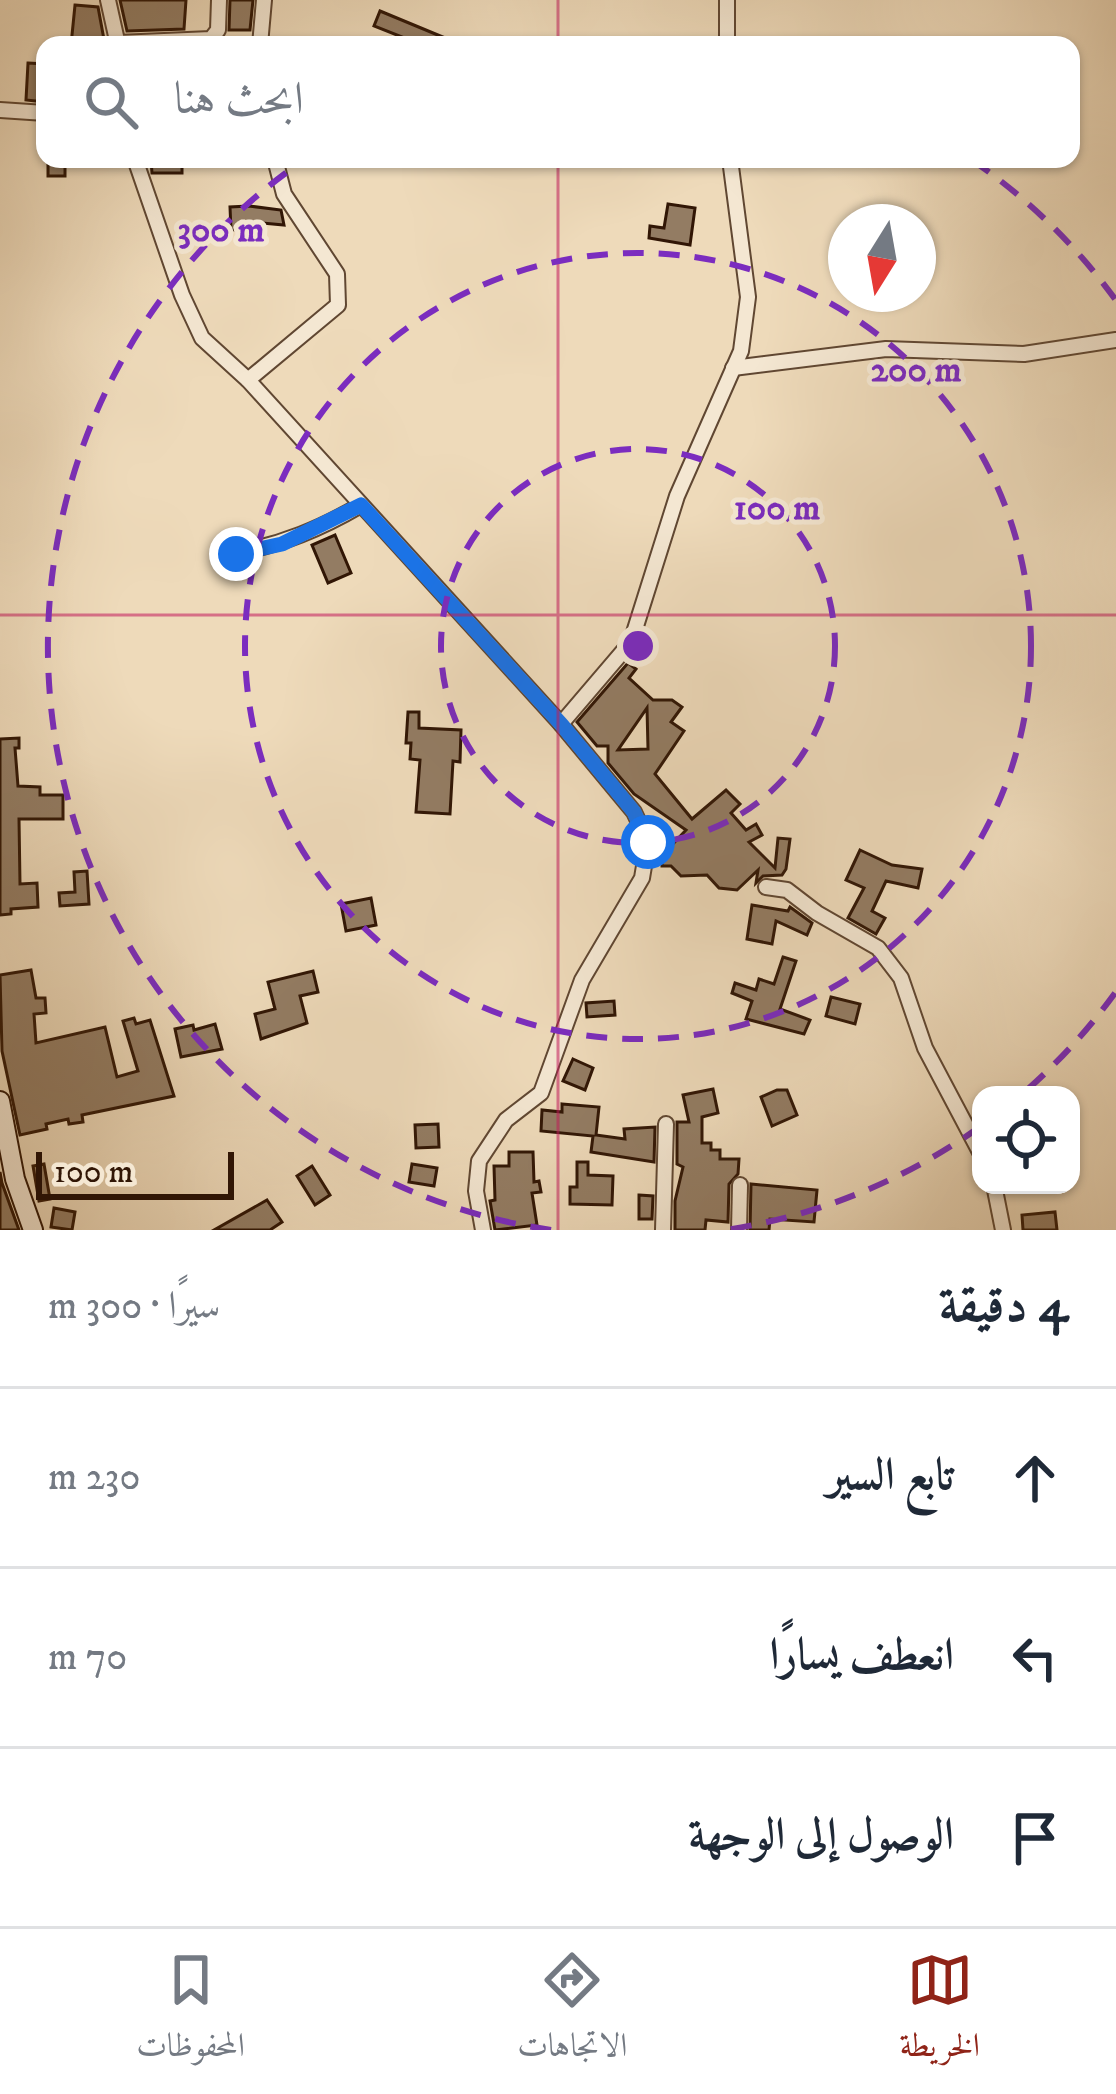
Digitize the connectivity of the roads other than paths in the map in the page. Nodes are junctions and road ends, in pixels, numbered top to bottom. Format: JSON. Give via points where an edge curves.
{"nodes":[{"id":1,"x":108,"y":0,"type":"edge"},
{"id":2,"x":219,"y":0,"type":"edge"},
{"id":3,"x":264,"y":0,"type":"edge"},
{"id":4,"x":727,"y":0,"type":"edge"},
{"id":5,"x":116,"y":36,"type":"edge"},
{"id":6,"x":213,"y":36,"type":"edge"},
{"id":7,"x":261,"y":36,"type":"edge"},
{"id":8,"x":727,"y":36,"type":"edge"},
{"id":9,"x":0,"y":110,"type":"edge"},
{"id":10,"x":36,"y":112,"type":"edge"},
{"id":11,"x":139,"y":168,"type":"edge"},
{"id":12,"x":277,"y":168,"type":"edge"},
{"id":13,"x":731,"y":168,"type":"edge"},
{"id":14,"x":1116,"y":340,"type":"edge"},
{"id":15,"x":734,"y":368,"type":"junction"},
{"id":16,"x":248,"y":380,"type":"junction"},
{"id":17,"x":361,"y":505,"type":"junction"},
{"id":18,"x":236,"y":554,"type":"dead end"},
{"id":19,"x":561,"y":724,"type":"junction"},
{"id":20,"x":766,"y":887,"type":"dead end"},
{"id":21,"x":0,"y":1101,"type":"edge"},
{"id":22,"x":666,"y":1124,"type":"dead end"},
{"id":23,"x":972,"y":1137,"type":"edge"},
{"id":24,"x":4,"y":1147,"type":"edge"},
{"id":25,"x":8,"y":1180,"type":"edge"},
{"id":26,"x":740,"y":1185,"type":"dead end"},
{"id":27,"x":996,"y":1194,"type":"edge"},
{"id":28,"x":33,"y":1230,"type":"edge"},
{"id":29,"x":483,"y":1230,"type":"edge"},
{"id":30,"x":663,"y":1230,"type":"edge"},
{"id":31,"x":740,"y":1230,"type":"edge"},
{"id":32,"x":1003,"y":1230,"type":"edge"}],
"edges":[{"from":1,"to":5,"type":"street"},
{"from":2,"to":6,"type":"street"},
{"from":3,"to":7,"type":"street"},
{"from":4,"to":8,"type":"street"},
{"from":9,"to":10,"type":"street"},
{"from":11,"to":16,"type":"street","via":[[202,338]]},
{"from":12,"to":16,"type":"street","via":[[284,194],[337,274],[338,305]]},
{"from":13,"to":15,"type":"street","via":[[748,297]]},
{"from":14,"to":15,"type":"street","via":[[1024,354],[886,349]]},
{"from":15,"to":19,"type":"street","via":[[676,496],[631,642]]},
{"from":16,"to":17,"type":"street"},
{"from":17,"to":18,"type":"street","via":[[282,544]]},
{"from":17,"to":19,"type":"street"},
{"from":19,"to":29,"type":"street","via":[[634,812],[648,842],[642,878],[582,980],[541,1093],[506,1120],[479,1161]]},
{"from":20,"to":23,"type":"street","via":[[787,890],[878,948],[901,978],[925,1048]]},
{"from":21,"to":24,"type":"street"},
{"from":22,"to":30,"type":"street"},
{"from":24,"to":25,"type":"street"},
{"from":25,"to":28,"type":"street"},
{"from":26,"to":31,"type":"street"},
{"from":27,"to":32,"type":"street"}]}
